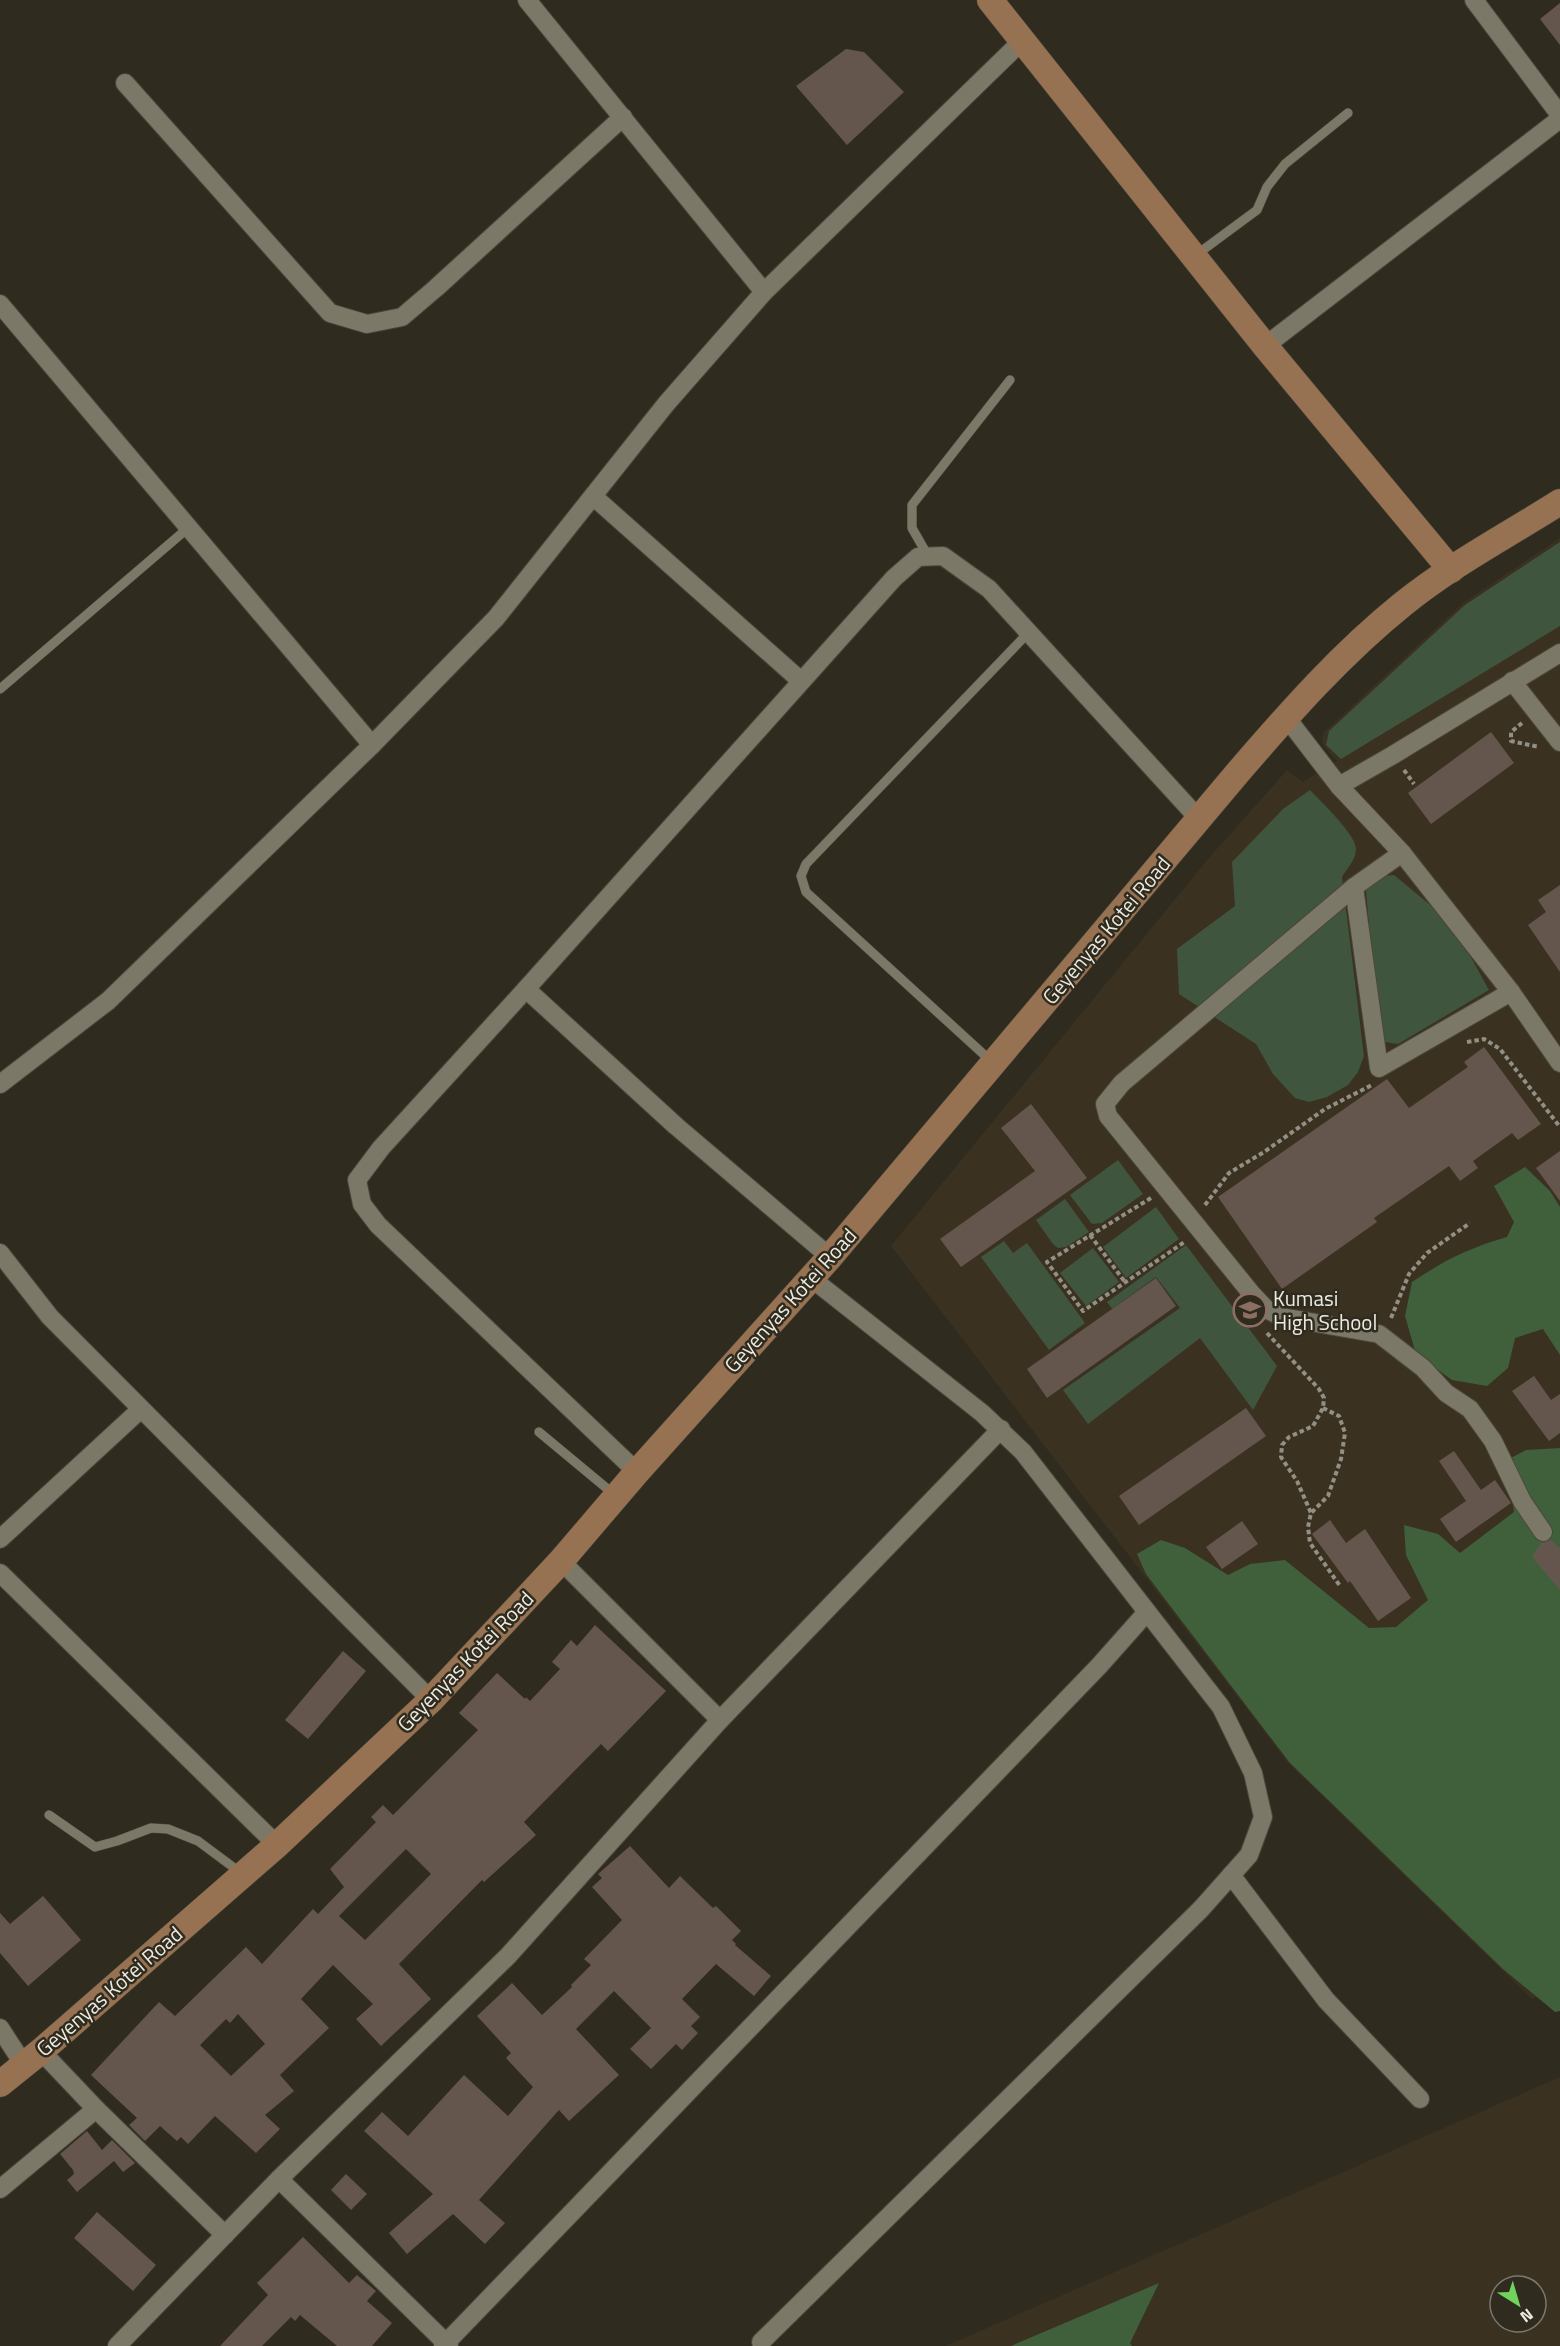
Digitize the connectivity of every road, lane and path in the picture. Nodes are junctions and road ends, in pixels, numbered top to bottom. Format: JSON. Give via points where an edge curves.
{"nodes":[{"id":1,"x":527,"y":0,"type":"edge"},
{"id":2,"x":990,"y":0,"type":"edge"},
{"id":3,"x":1474,"y":0,"type":"edge"},
{"id":4,"x":1022,"y":41,"type":"junction"},
{"id":5,"x":125,"y":83,"type":"dead end"},
{"id":6,"x":1348,"y":113,"type":"dead end"},
{"id":7,"x":623,"y":117,"type":"junction"},
{"id":8,"x":1560,"y":117,"type":"edge"},
{"id":9,"x":1194,"y":256,"type":"junction"},
{"id":10,"x":764,"y":292,"type":"junction"},
{"id":11,"x":0,"y":304,"type":"edge"},
{"id":12,"x":1265,"y":346,"type":"junction"},
{"id":13,"x":1010,"y":380,"type":"dead end"},
{"id":14,"x":594,"y":497,"type":"junction"},
{"id":15,"x":1560,"y":502,"type":"edge"},
{"id":16,"x":188,"y":528,"type":"junction"},
{"id":17,"x":928,"y":556,"type":"junction"},
{"id":18,"x":1451,"y":570,"type":"junction"},
{"id":19,"x":1029,"y":632,"type":"junction"},
{"id":20,"x":1560,"y":653,"type":"edge"},
{"id":21,"x":801,"y":681,"type":"junction"},
{"id":22,"x":1512,"y":681,"type":"junction"},
{"id":23,"x":0,"y":689,"type":"edge"},
{"id":24,"x":1286,"y":717,"type":"junction"},
{"id":25,"x":1560,"y":742,"type":"edge"},
{"id":26,"x":372,"y":745,"type":"junction"},
{"id":27,"x":1339,"y":786,"type":"junction"},
{"id":28,"x":1199,"y":819,"type":"junction"},
{"id":29,"x":1402,"y":853,"type":"junction"},
{"id":30,"x":1354,"y":887,"type":"junction"},
{"id":31,"x":526,"y":990,"type":"junction"},
{"id":32,"x":1511,"y":992,"type":"junction"},
{"id":33,"x":1461,"y":1043,"type":"dead end"},
{"id":34,"x":1560,"y":1063,"type":"edge"},
{"id":35,"x":993,"y":1064,"type":"junction"},
{"id":36,"x":1381,"y":1079,"type":"dead end"},
{"id":37,"x":0,"y":1084,"type":"edge"},
{"id":38,"x":1560,"y":1127,"type":"edge"},
{"id":39,"x":1166,"y":1189,"type":"junction"},
{"id":40,"x":1470,"y":1223,"type":"dead end"},
{"id":41,"x":1200,"y":1231,"type":"junction"},
{"id":42,"x":1090,"y":1235,"type":"junction"},
{"id":43,"x":0,"y":1254,"type":"edge"},
{"id":44,"x":830,"y":1257,"type":"junction"},
{"id":45,"x":811,"y":1278,"type":"junction"},
{"id":46,"x":1125,"y":1282,"type":"junction"},
{"id":47,"x":1264,"y":1330,"type":"dead end"},
{"id":48,"x":1379,"y":1334,"type":"junction"},
{"id":49,"x":1323,"y":1408,"type":"junction"},
{"id":50,"x":141,"y":1409,"type":"junction"},
{"id":51,"x":1000,"y":1429,"type":"junction"},
{"id":52,"x":539,"y":1432,"type":"dead end"},
{"id":53,"x":637,"y":1472,"type":"junction"},
{"id":54,"x":616,"y":1496,"type":"junction"},
{"id":55,"x":1311,"y":1513,"type":"junction"},
{"id":56,"x":1543,"y":1532,"type":"dead end"},
{"id":57,"x":0,"y":1539,"type":"edge"},
{"id":58,"x":561,"y":1561,"type":"junction"},
{"id":59,"x":0,"y":1573,"type":"edge"},
{"id":60,"x":1340,"y":1586,"type":"dead end"},
{"id":61,"x":1147,"y":1612,"type":"junction"},
{"id":62,"x":431,"y":1700,"type":"junction"},
{"id":63,"x":720,"y":1720,"type":"junction"},
{"id":64,"x":49,"y":1815,"type":"dead end"},
{"id":65,"x":277,"y":1845,"type":"junction"},
{"id":66,"x":242,"y":1875,"type":"junction"},
{"id":67,"x":1231,"y":1875,"type":"junction"},
{"id":68,"x":0,"y":2028,"type":"edge"},
{"id":69,"x":33,"y":2058,"type":"junction"},
{"id":70,"x":0,"y":2084,"type":"edge"},
{"id":71,"x":1420,"y":2098,"type":"dead end"},
{"id":72,"x":96,"y":2109,"type":"junction"},
{"id":73,"x":279,"y":2179,"type":"junction"},
{"id":74,"x":0,"y":2189,"type":"edge"},
{"id":75,"x":225,"y":2235,"type":"junction"},
{"id":76,"x":761,"y":2342,"type":"dead end"},
{"id":77,"x":446,"y":2345,"type":"edge"},
{"id":78,"x":117,"y":2346,"type":"edge"}],
"edges":[{"from":1,"to":7,"type":"street"},
{"from":2,"to":4,"type":"street"},
{"from":3,"to":8,"type":"street"},
{"from":4,"to":9,"type":"street"},
{"from":4,"to":10,"type":"street"},
{"from":5,"to":7,"type":"street","via":[[330,313],[367,324],[402,317]]},
{"from":6,"to":9,"type":"lane","via":[[1285,164],[1257,210]]},
{"from":7,"to":10,"type":"street"},
{"from":8,"to":12,"type":"street"},
{"from":9,"to":12,"type":"street"},
{"from":10,"to":14,"type":"street","via":[[666,404]]},
{"from":11,"to":16,"type":"street"},
{"from":12,"to":18,"type":"street"},
{"from":13,"to":17,"type":"lane","via":[[912,505],[912,528]]},
{"from":14,"to":21,"type":"street"},
{"from":14,"to":26,"type":"street","via":[[496,618]]},
{"from":15,"to":18,"type":"street","name":"Geyenyas Kotei Road"},
{"from":16,"to":23,"type":"lane"},
{"from":16,"to":26,"type":"street"},
{"from":17,"to":19,"type":"street","via":[[943,556],[989,588]]},
{"from":17,"to":21,"type":"street","via":[[918,557],[894,578]]},
{"from":18,"to":24,"type":"street","name":"Geyenyas Kotei Road","via":[[1359,642]]},
{"from":19,"to":28,"type":"street"},
{"from":19,"to":35,"type":"lane","via":[[806,864],[801,876],[806,892]]},
{"from":20,"to":22,"type":"street"},
{"from":21,"to":31,"type":"street"},
{"from":22,"to":25,"type":"street"},
{"from":22,"to":27,"type":"street"},
{"from":24,"to":27,"type":"street"},
{"from":24,"to":28,"type":"street","name":"Geyenyas Kotei Road"},
{"from":26,"to":37,"type":"street","via":[[108,1001]]},
{"from":27,"to":29,"type":"street"},
{"from":28,"to":35,"type":"street","name":"Geyenyas Kotei Road"},
{"from":29,"to":30,"type":"street"},
{"from":29,"to":32,"type":"street"},
{"from":30,"to":32,"type":"street","via":[[1379,1068]]},
{"from":30,"to":39,"type":"street","via":[[1122,1083],[1105,1104],[1108,1116]]},
{"from":31,"to":44,"type":"street","via":[[676,1126]]},
{"from":31,"to":53,"type":"street","via":[[357,1179],[362,1204],[378,1225]]},
{"from":32,"to":34,"type":"street"},
{"from":33,"to":38,"type":"path","via":[[1484,1040],[1500,1049]]},
{"from":35,"to":44,"type":"street","name":"Geyenyas Kotei Road"},
{"from":36,"to":41,"type":"path","via":[[1325,1109],[1229,1173],[1205,1204]]},
{"from":39,"to":41,"type":"street"},
{"from":39,"to":42,"type":"path"},
{"from":40,"to":48,"type":"path","via":[[1426,1253],[1409,1274],[1394,1315]]},
{"from":41,"to":46,"type":"path"},
{"from":41,"to":48,"type":"street","via":[[1266,1309],[1282,1317]]},
{"from":42,"to":46,"type":"path"},
{"from":42,"to":46,"type":"path","via":[[1047,1262],[1083,1311]]},
{"from":43,"to":50,"type":"street","via":[[50,1317]]},
{"from":44,"to":45,"type":"street","name":"Geyenyas Kotei Road"},
{"from":45,"to":51,"type":"street"},
{"from":45,"to":53,"type":"street","name":"Geyenyas Kotei Road"},
{"from":47,"to":49,"type":"path","via":[[1319,1389],[1324,1398]]},
{"from":48,"to":56,"type":"street","via":[[1470,1409]]},
{"from":49,"to":55,"type":"path","via":[[1339,1416],[1345,1433],[1328,1496]]},
{"from":49,"to":55,"type":"path","via":[[1313,1426],[1289,1437],[1282,1445],[1281,1457],[1297,1480]]},
{"from":50,"to":57,"type":"street"},
{"from":50,"to":62,"type":"street"},
{"from":51,"to":61,"type":"street","via":[[1023,1452]]},
{"from":51,"to":63,"type":"street"},
{"from":52,"to":54,"type":"lane"},
{"from":53,"to":54,"type":"street","name":"Geyenyas Kotei Road"},
{"from":54,"to":58,"type":"street","name":"Geyenyas Kotei Road"},
{"from":55,"to":60,"type":"path","via":[[1310,1543]]},
{"from":58,"to":62,"type":"street","name":"Geyenyas Kotei Road"},
{"from":58,"to":63,"type":"street"},
{"from":59,"to":65,"type":"street"},
{"from":61,"to":67,"type":"street","via":[[1221,1707],[1253,1773],[1263,1817],[1249,1855]]},
{"from":61,"to":77,"type":"street"},
{"from":62,"to":65,"type":"street","name":"Geyenyas Kotei Road"},
{"from":63,"to":73,"type":"street","via":[[508,1956]]},
{"from":64,"to":66,"type":"lane","via":[[95,1847],[151,1828],[168,1829],[198,1840]]},
{"from":65,"to":66,"type":"street","name":"Geyenyas Kotei Road"},
{"from":66,"to":69,"type":"street","name":"Geyenyas Kotei Road"},
{"from":67,"to":71,"type":"street","via":[[1326,2000]]},
{"from":67,"to":76,"type":"street"},
{"from":68,"to":69,"type":"street"},
{"from":69,"to":70,"type":"street","name":"Geyenyas Kotei Road"},
{"from":69,"to":72,"type":"street"},
{"from":72,"to":74,"type":"street"},
{"from":72,"to":75,"type":"street"},
{"from":73,"to":75,"type":"street"},
{"from":73,"to":77,"type":"street"},
{"from":75,"to":78,"type":"street"}]}
